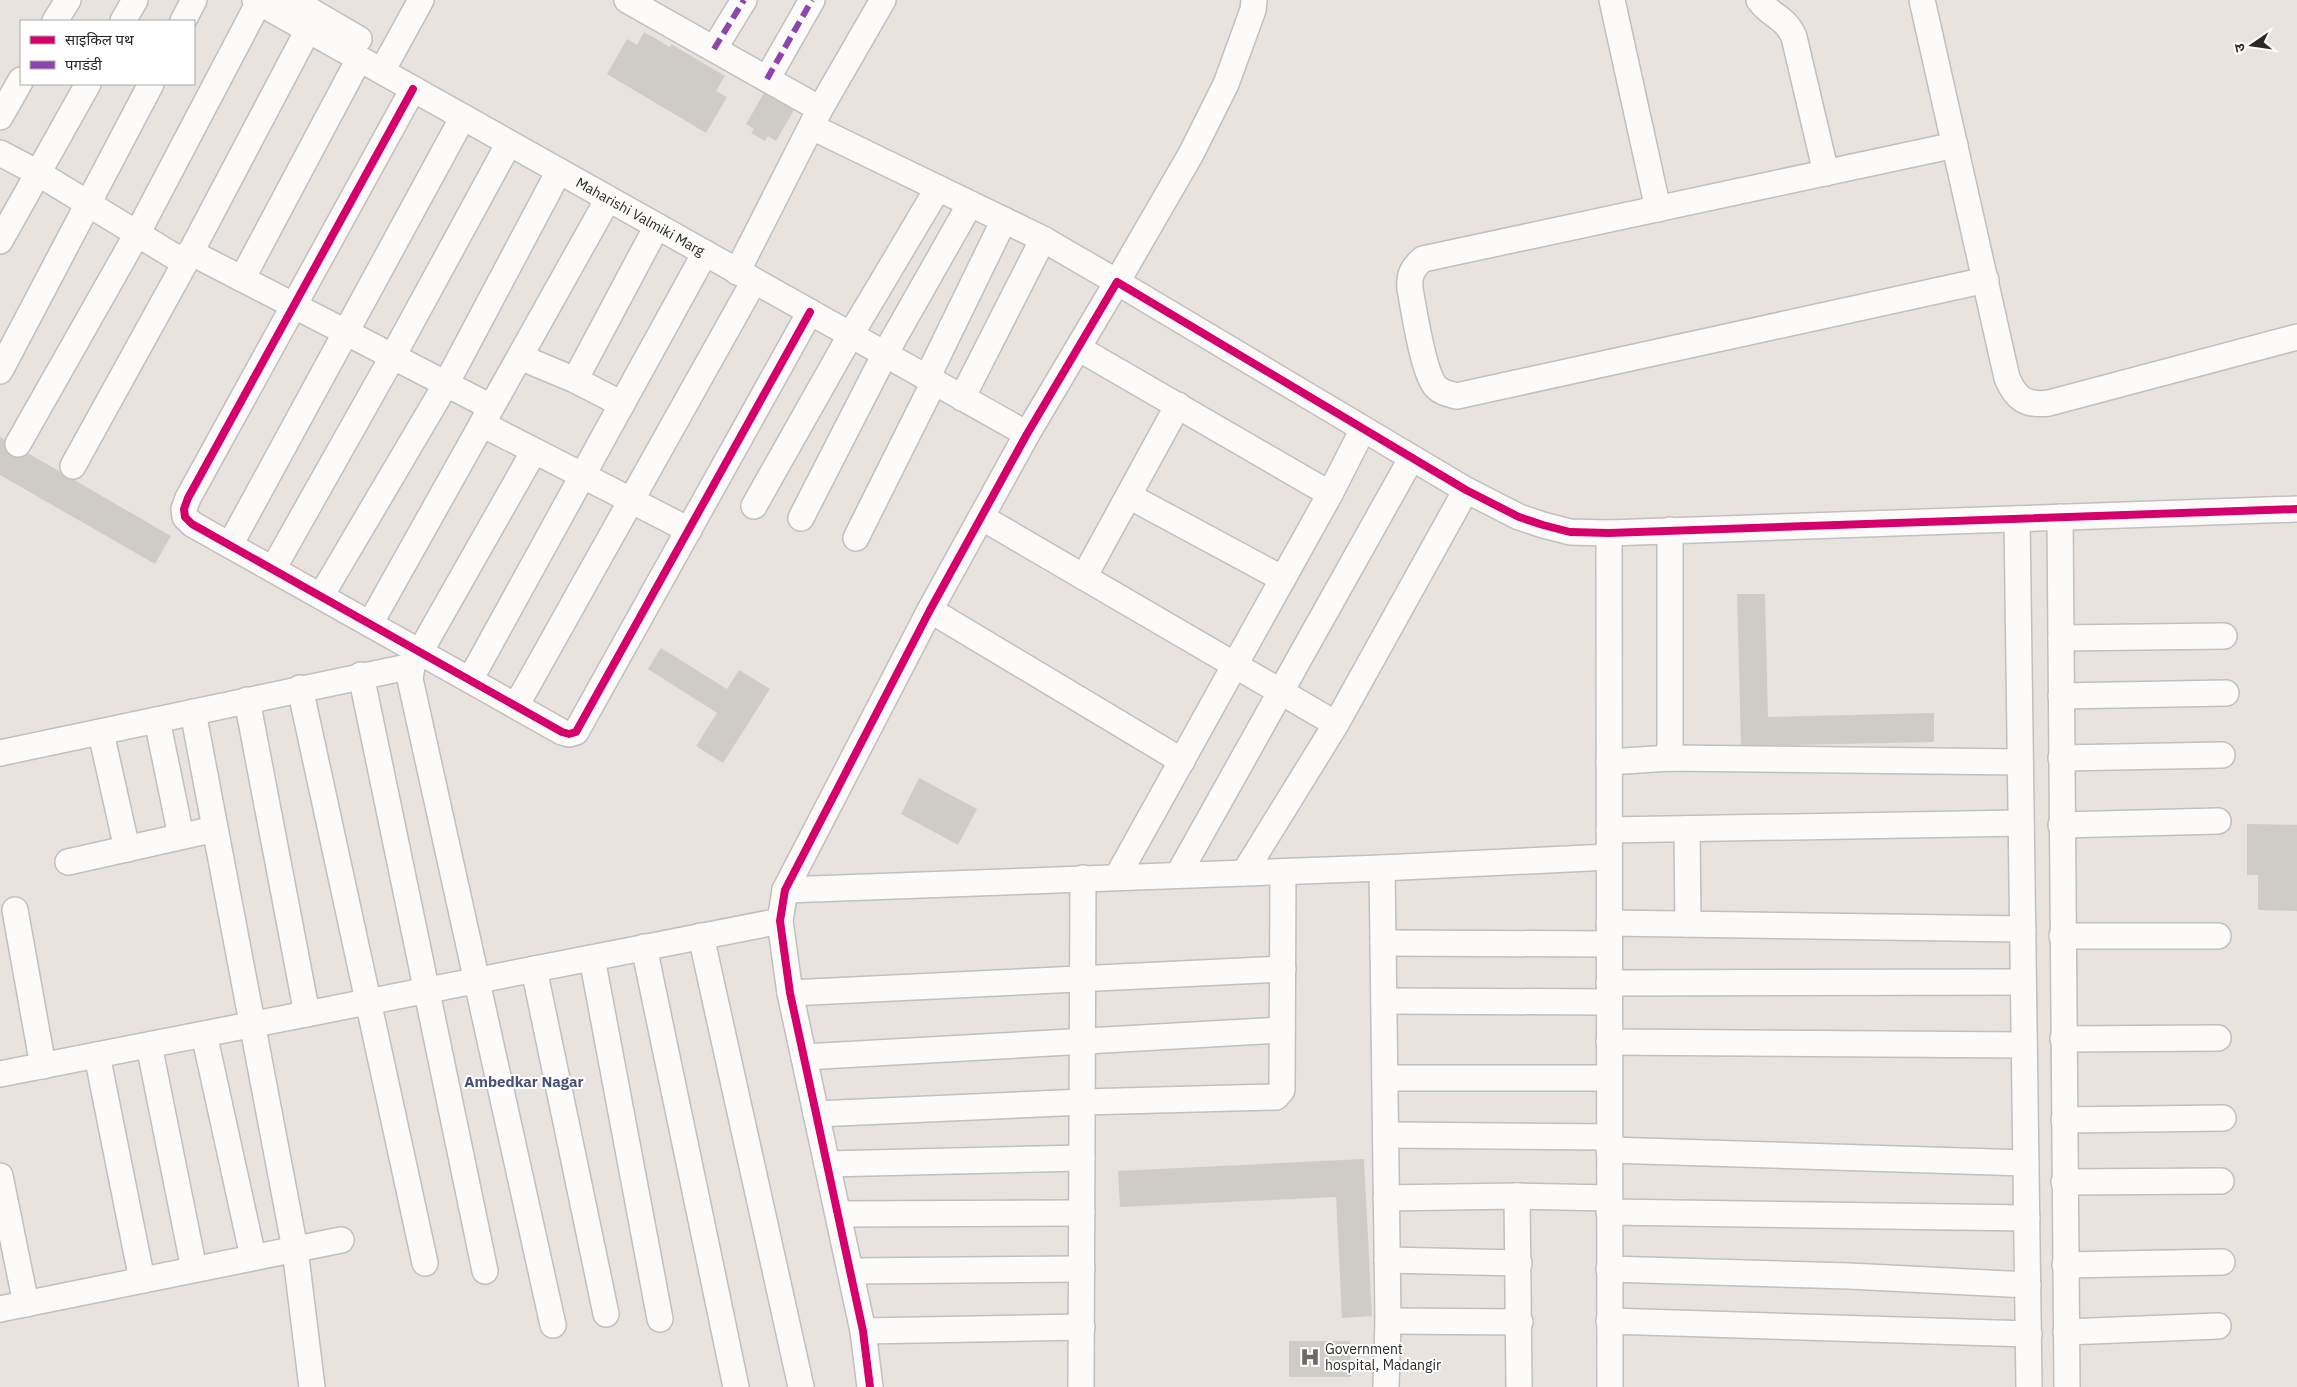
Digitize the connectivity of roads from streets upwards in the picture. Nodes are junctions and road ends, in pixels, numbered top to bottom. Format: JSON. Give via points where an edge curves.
{"nodes":[{"id":1,"x":68,"y":0,"type":"edge"},
{"id":2,"x":135,"y":0,"type":"edge"},
{"id":3,"x":194,"y":0,"type":"edge"},
{"id":4,"x":292,"y":0,"type":"edge"},
{"id":5,"x":421,"y":0,"type":"edge"},
{"id":6,"x":627,"y":0,"type":"edge"},
{"id":7,"x":744,"y":0,"type":"edge"},
{"id":8,"x":812,"y":0,"type":"edge"},
{"id":9,"x":883,"y":0,"type":"edge"},
{"id":10,"x":1254,"y":0,"type":"edge"},
{"id":11,"x":1612,"y":0,"type":"edge"},
{"id":12,"x":1759,"y":0,"type":"edge"},
{"id":13,"x":1922,"y":0,"type":"edge"},
{"id":14,"x":257,"y":1,"type":"edge"},
{"id":15,"x":57,"y":20,"type":"edge"},
{"id":16,"x":124,"y":20,"type":"edge"},
{"id":17,"x":184,"y":20,"type":"edge"},
{"id":18,"x":308,"y":30,"type":"junction"},
{"id":19,"x":714,"y":50,"type":"junction"},
{"id":20,"x":359,"y":59,"type":"junction"},
{"id":21,"x":386,"y":64,"type":"junction"},
{"id":22,"x":767,"y":79,"type":"junction"},
{"id":23,"x":20,"y":82,"type":"edge"},
{"id":24,"x":87,"y":85,"type":"edge"},
{"id":25,"x":150,"y":85,"type":"edge"},
{"id":26,"x":413,"y":89,"type":"junction"},
{"id":27,"x":0,"y":117,"type":"edge"},
{"id":28,"x":462,"y":117,"type":"junction"},
{"id":29,"x":816,"y":118,"type":"junction"},
{"id":30,"x":509,"y":143,"type":"junction"},
{"id":31,"x":1955,"y":145,"type":"junction"},
{"id":32,"x":0,"y":153,"type":"edge"},
{"id":33,"x":560,"y":171,"type":"junction"},
{"id":34,"x":38,"y":173,"type":"junction"},
{"id":35,"x":1826,"y":173,"type":"junction"},
{"id":36,"x":938,"y":188,"type":"junction"},
{"id":37,"x":608,"y":199,"type":"junction"},
{"id":38,"x":88,"y":204,"type":"junction"},
{"id":39,"x":970,"y":204,"type":"junction"},
{"id":40,"x":1658,"y":209,"type":"junction"},
{"id":41,"x":1004,"y":220,"type":"junction"},
{"id":42,"x":657,"y":226,"type":"junction"},
{"id":43,"x":137,"y":234,"type":"junction"},
{"id":44,"x":1043,"y":239,"type":"junction"},
{"id":45,"x":0,"y":241,"type":"edge"},
{"id":46,"x":705,"y":253,"type":"junction"},
{"id":47,"x":188,"y":258,"type":"junction"},
{"id":48,"x":746,"y":270,"type":"junction"},
{"id":49,"x":242,"y":278,"type":"junction"},
{"id":50,"x":1986,"y":280,"type":"junction"},
{"id":51,"x":1117,"y":282,"type":"junction"},
{"id":52,"x":294,"y":306,"type":"junction"},
{"id":53,"x":810,"y":312,"type":"junction"},
{"id":54,"x":855,"y":329,"type":"junction"},
{"id":55,"x":346,"y":332,"type":"junction"},
{"id":56,"x":2297,"y":338,"type":"edge"},
{"id":57,"x":889,"y":347,"type":"junction"},
{"id":58,"x":1078,"y":348,"type":"junction"},
{"id":59,"x":393,"y":356,"type":"junction"},
{"id":60,"x":520,"y":356,"type":"junction"},
{"id":61,"x":0,"y":371,"type":"edge"},
{"id":62,"x":931,"y":374,"type":"junction"},
{"id":63,"x":575,"y":380,"type":"junction"},
{"id":64,"x":446,"y":384,"type":"junction"},
{"id":65,"x":966,"y":390,"type":"junction"},
{"id":66,"x":622,"y":404,"type":"junction"},
{"id":67,"x":1178,"y":405,"type":"junction"},
{"id":68,"x":487,"y":415,"type":"junction"},
{"id":69,"x":1031,"y":427,"type":"junction"},
{"id":70,"x":1363,"y":429,"type":"junction"},
{"id":71,"x":18,"y":444,"type":"dead end"},
{"id":72,"x":534,"y":451,"type":"junction"},
{"id":73,"x":1412,"y":459,"type":"junction"},
{"id":74,"x":72,"y":466,"type":"dead end"},
{"id":75,"x":583,"y":476,"type":"junction"},
{"id":76,"x":1466,"y":490,"type":"junction"},
{"id":77,"x":1330,"y":494,"type":"junction"},
{"id":78,"x":1129,"y":496,"type":"junction"},
{"id":79,"x":631,"y":500,"type":"junction"},
{"id":80,"x":754,"y":506,"type":"dead end"},
{"id":81,"x":2297,"y":509,"type":"edge"},
{"id":82,"x":981,"y":517,"type":"junction"},
{"id":83,"x":2060,"y":517,"type":"junction"},
{"id":84,"x":801,"y":518,"type":"dead end"},
{"id":85,"x":2017,"y":519,"type":"junction"},
{"id":86,"x":688,"y":530,"type":"junction"},
{"id":87,"x":1670,"y":530,"type":"junction"},
{"id":88,"x":1609,"y":532,"type":"junction"},
{"id":89,"x":856,"y":538,"type":"dead end"},
{"id":90,"x":230,"y":545,"type":"junction"},
{"id":91,"x":273,"y":569,"type":"junction"},
{"id":92,"x":1084,"y":577,"type":"junction"},
{"id":93,"x":1283,"y":579,"type":"junction"},
{"id":94,"x":321,"y":596,"type":"junction"},
{"id":95,"x":930,"y":610,"type":"junction"},
{"id":96,"x":370,"y":624,"type":"junction"},
{"id":97,"x":2224,"y":636,"type":"dead end"},
{"id":98,"x":2061,"y":638,"type":"junction"},
{"id":99,"x":416,"y":659,"type":"junction"},
{"id":100,"x":1235,"y":665,"type":"junction"},
{"id":101,"x":361,"y":675,"type":"junction"},
{"id":102,"x":470,"y":680,"type":"junction"},
{"id":103,"x":300,"y":688,"type":"junction"},
{"id":104,"x":1280,"y":692,"type":"junction"},
{"id":105,"x":2226,"y":693,"type":"dead end"},
{"id":106,"x":2061,"y":696,"type":"junction"},
{"id":107,"x":247,"y":700,"type":"junction"},
{"id":108,"x":516,"y":706,"type":"junction"},
{"id":109,"x":193,"y":712,"type":"junction"},
{"id":110,"x":157,"y":720,"type":"junction"},
{"id":111,"x":1336,"y":724,"type":"junction"},
{"id":112,"x":101,"y":732,"type":"junction"},
{"id":113,"x":0,"y":753,"type":"edge"},
{"id":114,"x":2222,"y":755,"type":"dead end"},
{"id":115,"x":1670,"y":758,"type":"junction"},
{"id":116,"x":2061,"y":758,"type":"junction"},
{"id":117,"x":1182,"y":761,"type":"junction"},
{"id":118,"x":1609,"y":762,"type":"junction"},
{"id":119,"x":2020,"y":762,"type":"junction"},
{"id":120,"x":2218,"y":821,"type":"dead end"},
{"id":121,"x":2022,"y":823,"type":"junction"},
{"id":122,"x":2062,"y":825,"type":"junction"},
{"id":123,"x":215,"y":829,"type":"junction"},
{"id":124,"x":1687,"y":829,"type":"junction"},
{"id":125,"x":1609,"y":830,"type":"junction"},
{"id":126,"x":181,"y":836,"type":"junction"},
{"id":127,"x":127,"y":849,"type":"junction"},
{"id":128,"x":1609,"y":857,"type":"junction"},
{"id":129,"x":68,"y":862,"type":"dead end"},
{"id":130,"x":1382,"y":868,"type":"junction"},
{"id":131,"x":1283,"y":872,"type":"junction"},
{"id":132,"x":1244,"y":873,"type":"junction"},
{"id":133,"x":1178,"y":876,"type":"junction"},
{"id":134,"x":1117,"y":877,"type":"junction"},
{"id":135,"x":1083,"y":878,"type":"junction"},
{"id":136,"x":785,"y":890,"type":"junction"},
{"id":137,"x":15,"y":910,"type":"dead end"},
{"id":138,"x":780,"y":921,"type":"junction"},
{"id":139,"x":1688,"y":924,"type":"junction"},
{"id":140,"x":2023,"y":929,"type":"junction"},
{"id":141,"x":1609,"y":934,"type":"junction"},
{"id":142,"x":701,"y":936,"type":"junction"},
{"id":143,"x":2062,"y":936,"type":"junction"},
{"id":144,"x":2218,"y":936,"type":"dead end"},
{"id":145,"x":1383,"y":943,"type":"junction"},
{"id":146,"x":644,"y":947,"type":"junction"},
{"id":147,"x":592,"y":958,"type":"junction"},
{"id":148,"x":534,"y":969,"type":"junction"},
{"id":149,"x":1282,"y":969,"type":"junction"},
{"id":150,"x":477,"y":980,"type":"junction"},
{"id":151,"x":1083,"y":980,"type":"junction"},
{"id":152,"x":2024,"y":982,"type":"junction"},
{"id":153,"x":427,"y":990,"type":"junction"},
{"id":154,"x":1609,"y":992,"type":"junction"},
{"id":155,"x":790,"y":993,"type":"junction"},
{"id":156,"x":1384,"y":1001,"type":"junction"},
{"id":157,"x":368,"y":1002,"type":"junction"},
{"id":158,"x":307,"y":1014,"type":"junction"},
{"id":159,"x":251,"y":1025,"type":"junction"},
{"id":160,"x":1282,"y":1030,"type":"junction"},
{"id":161,"x":204,"y":1034,"type":"junction"},
{"id":162,"x":2218,"y":1038,"type":"dead end"},
{"id":163,"x":2063,"y":1039,"type":"junction"},
{"id":164,"x":1082,"y":1040,"type":"junction"},
{"id":165,"x":1609,"y":1042,"type":"junction"},
{"id":166,"x":149,"y":1045,"type":"junction"},
{"id":167,"x":2024,"y":1045,"type":"junction"},
{"id":168,"x":97,"y":1055,"type":"junction"},
{"id":169,"x":804,"y":1057,"type":"junction"},
{"id":170,"x":43,"y":1066,"type":"junction"},
{"id":171,"x":0,"y":1074,"type":"edge"},
{"id":172,"x":1385,"y":1078,"type":"junction"},
{"id":173,"x":1609,"y":1078,"type":"junction"},
{"id":174,"x":1082,"y":1102,"type":"junction"},
{"id":175,"x":816,"y":1114,"type":"junction"},
{"id":176,"x":2222,"y":1118,"type":"dead end"},
{"id":177,"x":2064,"y":1120,"type":"junction"},
{"id":178,"x":1386,"y":1135,"type":"junction"},
{"id":179,"x":1609,"y":1143,"type":"junction"},
{"id":180,"x":1082,"y":1158,"type":"junction"},
{"id":181,"x":2026,"y":1163,"type":"junction"},
{"id":182,"x":827,"y":1164,"type":"junction"},
{"id":183,"x":0,"y":1176,"type":"edge"},
{"id":184,"x":2221,"y":1181,"type":"dead end"},
{"id":185,"x":2064,"y":1182,"type":"junction"},
{"id":186,"x":1517,"y":1196,"type":"junction"},
{"id":187,"x":1386,"y":1198,"type":"junction"},
{"id":188,"x":1609,"y":1205,"type":"junction"},
{"id":189,"x":1082,"y":1213,"type":"junction"},
{"id":190,"x":838,"y":1214,"type":"junction"},
{"id":191,"x":2027,"y":1218,"type":"junction"},
{"id":192,"x":341,"y":1240,"type":"dead end"},
{"id":193,"x":295,"y":1249,"type":"junction"},
{"id":194,"x":253,"y":1257,"type":"junction"},
{"id":195,"x":1387,"y":1260,"type":"junction"},
{"id":196,"x":2222,"y":1262,"type":"dead end"},
{"id":197,"x":424,"y":1263,"type":"dead end"},
{"id":198,"x":1519,"y":1263,"type":"junction"},
{"id":199,"x":2065,"y":1265,"type":"junction"},
{"id":200,"x":194,"y":1269,"type":"junction"},
{"id":201,"x":1082,"y":1269,"type":"junction"},
{"id":202,"x":1609,"y":1269,"type":"junction"},
{"id":203,"x":485,"y":1271,"type":"dead end"},
{"id":204,"x":850,"y":1271,"type":"junction"},
{"id":205,"x":142,"y":1280,"type":"junction"},
{"id":206,"x":2028,"y":1286,"type":"junction"},
{"id":207,"x":26,"y":1304,"type":"junction"},
{"id":208,"x":0,"y":1309,"type":"edge"},
{"id":209,"x":606,"y":1314,"type":"dead end"},
{"id":210,"x":660,"y":1319,"type":"dead end"},
{"id":211,"x":1388,"y":1321,"type":"junction"},
{"id":212,"x":1609,"y":1321,"type":"junction"},
{"id":213,"x":1520,"y":1322,"type":"junction"},
{"id":214,"x":553,"y":1325,"type":"dead end"},
{"id":215,"x":2218,"y":1326,"type":"dead end"},
{"id":216,"x":1082,"y":1327,"type":"junction"},
{"id":217,"x":863,"y":1331,"type":"junction"},
{"id":218,"x":2066,"y":1332,"type":"junction"},
{"id":219,"x":2028,"y":1334,"type":"junction"},
{"id":220,"x":312,"y":1387,"type":"edge"},
{"id":221,"x":736,"y":1387,"type":"edge"},
{"id":222,"x":800,"y":1387,"type":"edge"},
{"id":223,"x":870,"y":1387,"type":"edge"},
{"id":224,"x":1081,"y":1387,"type":"edge"},
{"id":225,"x":1386,"y":1387,"type":"edge"},
{"id":226,"x":1519,"y":1387,"type":"edge"},
{"id":227,"x":1610,"y":1387,"type":"edge"},
{"id":228,"x":2029,"y":1387,"type":"edge"},
{"id":229,"x":2066,"y":1387,"type":"edge"}],
"edges":[{"from":1,"to":15,"type":"street"},
{"from":2,"to":16,"type":"street"},
{"from":3,"to":17,"type":"street"},
{"from":4,"to":21,"type":"street","name":"Maharishi Valmiki Marg"},
{"from":5,"to":21,"type":"street"},
{"from":6,"to":19,"type":"street"},
{"from":7,"to":19,"type":"street"},
{"from":8,"to":22,"type":"street"},
{"from":9,"to":29,"type":"street"},
{"from":10,"to":51,"type":"street","via":[[1226,84],[1191,154]]},
{"from":11,"to":40,"type":"street"},
{"from":12,"to":35,"type":"street","via":[[1764,8],[1789,25],[1794,37]]},
{"from":13,"to":31,"type":"street"},
{"from":14,"to":18,"type":"street","name":"Maharishi Valmiki Marg"},
{"from":14,"to":43,"type":"street"},
{"from":18,"to":20,"type":"street","name":"Maharishi Valmiki Marg"},
{"from":18,"to":47,"type":"street"},
{"from":19,"to":22,"type":"street"},
{"from":20,"to":21,"type":"street","name":"Maharishi Valmiki Marg"},
{"from":20,"to":49,"type":"street"},
{"from":21,"to":26,"type":"street","name":"Maharishi Valmiki Marg"},
{"from":21,"to":48,"type":"street","name":"Maharishi Valmiki Marg","via":[[524,135]]},
{"from":22,"to":29,"type":"street"},
{"from":23,"to":27,"type":"street"},
{"from":24,"to":34,"type":"street"},
{"from":25,"to":38,"type":"street"},
{"from":26,"to":28,"type":"street","name":"Maharishi Valmiki Marg"},
{"from":26,"to":52,"type":"street"},
{"from":28,"to":30,"type":"street","name":"Maharishi Valmiki Marg"},
{"from":28,"to":55,"type":"street"},
{"from":29,"to":36,"type":"street"},
{"from":29,"to":48,"type":"street"},
{"from":30,"to":33,"type":"street","name":"Maharishi Valmiki Marg"},
{"from":30,"to":59,"type":"street"},
{"from":31,"to":35,"type":"street"},
{"from":31,"to":50,"type":"street"},
{"from":32,"to":34,"type":"street"},
{"from":33,"to":37,"type":"street","name":"Maharishi Valmiki Marg"},
{"from":33,"to":64,"type":"street"},
{"from":34,"to":38,"type":"street"},
{"from":34,"to":45,"type":"street"},
{"from":35,"to":40,"type":"street"},
{"from":36,"to":39,"type":"street"},
{"from":36,"to":54,"type":"street"},
{"from":37,"to":42,"type":"street","name":"Maharishi Valmiki Marg"},
{"from":37,"to":60,"type":"street"},
{"from":38,"to":43,"type":"street"},
{"from":38,"to":61,"type":"street"},
{"from":39,"to":41,"type":"street"},
{"from":39,"to":57,"type":"street"},
{"from":40,"to":50,"type":"street","via":[[1423,259],[1414,266],[1410,289],[1428,373],[1435,387],[1457,396]]},
{"from":41,"to":44,"type":"street"},
{"from":41,"to":62,"type":"street"},
{"from":42,"to":46,"type":"street","name":"Maharishi Valmiki Marg"},
{"from":42,"to":63,"type":"street"},
{"from":43,"to":47,"type":"street"},
{"from":43,"to":71,"type":"street"},
{"from":44,"to":51,"type":"street"},
{"from":44,"to":65,"type":"street"},
{"from":46,"to":48,"type":"street","name":"Maharishi Valmiki Marg"},
{"from":46,"to":66,"type":"street"},
{"from":47,"to":49,"type":"street"},
{"from":47,"to":74,"type":"street"},
{"from":48,"to":53,"type":"street","name":"Maharishi Valmiki Marg"},
{"from":48,"to":54,"type":"street","name":"Maharishi Valmiki Marg"},
{"from":48,"to":79,"type":"street"},
{"from":49,"to":52,"type":"street"},
{"from":50,"to":56,"type":"street","via":[[2007,378],[2022,400],[2036,404]]},
{"from":51,"to":58,"type":"street"},
{"from":51,"to":70,"type":"street"},
{"from":52,"to":55,"type":"street"},
{"from":52,"to":90,"type":"street","via":[[184,508],[185,517],[192,524]]},
{"from":53,"to":54,"type":"street","name":"Maharishi Valmiki Marg"},
{"from":53,"to":86,"type":"street"},
{"from":54,"to":57,"type":"street","name":"Maharishi Valmiki Marg"},
{"from":54,"to":80,"type":"street"},
{"from":55,"to":59,"type":"street"},
{"from":55,"to":90,"type":"street"},
{"from":57,"to":62,"type":"street","name":"Maharishi Valmiki Marg"},
{"from":57,"to":84,"type":"street"},
{"from":58,"to":67,"type":"street"},
{"from":58,"to":69,"type":"street"},
{"from":59,"to":64,"type":"street"},
{"from":59,"to":91,"type":"street"},
{"from":60,"to":63,"type":"street"},
{"from":60,"to":68,"type":"street"},
{"from":62,"to":65,"type":"street","name":"Maharishi Valmiki Marg"},
{"from":62,"to":89,"type":"street"},
{"from":63,"to":66,"type":"street"},
{"from":64,"to":68,"type":"street"},
{"from":64,"to":94,"type":"street"},
{"from":65,"to":69,"type":"street","name":"Maharishi Valmiki Marg"},
{"from":66,"to":75,"type":"street"},
{"from":67,"to":77,"type":"street"},
{"from":67,"to":78,"type":"street"},
{"from":68,"to":72,"type":"street"},
{"from":68,"to":96,"type":"street"},
{"from":69,"to":82,"type":"street"},
{"from":70,"to":73,"type":"street"},
{"from":70,"to":77,"type":"street"},
{"from":72,"to":75,"type":"street"},
{"from":72,"to":99,"type":"street"},
{"from":73,"to":76,"type":"street"},
{"from":73,"to":104,"type":"street"},
{"from":75,"to":79,"type":"street"},
{"from":75,"to":102,"type":"street"},
{"from":76,"to":88,"type":"street","via":[[1519,517],[1543,525],[1570,532]]},
{"from":76,"to":111,"type":"street"},
{"from":77,"to":93,"type":"street"},
{"from":78,"to":92,"type":"street"},
{"from":78,"to":93,"type":"street"},
{"from":79,"to":86,"type":"street"},
{"from":79,"to":108,"type":"street"},
{"from":81,"to":83,"type":"street"},
{"from":82,"to":92,"type":"street"},
{"from":82,"to":95,"type":"street"},
{"from":83,"to":85,"type":"street"},
{"from":83,"to":98,"type":"street"},
{"from":85,"to":87,"type":"street"},
{"from":85,"to":119,"type":"street"},
{"from":86,"to":108,"type":"street","via":[[576,732],[562,732]]},
{"from":87,"to":88,"type":"street"},
{"from":87,"to":115,"type":"street"},
{"from":88,"to":118,"type":"street"},
{"from":90,"to":91,"type":"street"},
{"from":91,"to":94,"type":"street"},
{"from":92,"to":100,"type":"street"},
{"from":93,"to":100,"type":"street"},
{"from":94,"to":96,"type":"street"},
{"from":95,"to":117,"type":"street"},
{"from":95,"to":136,"type":"street"},
{"from":96,"to":99,"type":"street"},
{"from":97,"to":98,"type":"street"},
{"from":98,"to":106,"type":"street"},
{"from":99,"to":101,"type":"street"},
{"from":99,"to":102,"type":"street"},
{"from":99,"to":150,"type":"street","via":[[410,679],[412,692]]},
{"from":100,"to":104,"type":"street"},
{"from":100,"to":117,"type":"street"},
{"from":101,"to":103,"type":"street"},
{"from":101,"to":153,"type":"street"},
{"from":102,"to":108,"type":"street"},
{"from":103,"to":107,"type":"street"},
{"from":103,"to":157,"type":"street"},
{"from":104,"to":111,"type":"street"},
{"from":104,"to":133,"type":"street"},
{"from":105,"to":106,"type":"street"},
{"from":106,"to":116,"type":"street"},
{"from":107,"to":109,"type":"street"},
{"from":107,"to":158,"type":"street"},
{"from":109,"to":110,"type":"street"},
{"from":109,"to":123,"type":"street"},
{"from":110,"to":112,"type":"street"},
{"from":110,"to":126,"type":"street"},
{"from":111,"to":132,"type":"street"},
{"from":112,"to":113,"type":"street"},
{"from":112,"to":127,"type":"street"},
{"from":114,"to":116,"type":"street"},
{"from":115,"to":118,"type":"street"},
{"from":115,"to":119,"type":"street"},
{"from":116,"to":122,"type":"street"},
{"from":117,"to":134,"type":"street"},
{"from":118,"to":125,"type":"street"},
{"from":119,"to":121,"type":"street"},
{"from":120,"to":122,"type":"street"},
{"from":121,"to":124,"type":"street"},
{"from":121,"to":140,"type":"street"},
{"from":122,"to":143,"type":"street"},
{"from":123,"to":126,"type":"street"},
{"from":123,"to":159,"type":"street"},
{"from":124,"to":125,"type":"street"},
{"from":124,"to":139,"type":"street"},
{"from":125,"to":128,"type":"street"},
{"from":126,"to":127,"type":"street"},
{"from":127,"to":129,"type":"street"},
{"from":128,"to":130,"type":"street"},
{"from":128,"to":141,"type":"street"},
{"from":130,"to":131,"type":"street"},
{"from":130,"to":145,"type":"street"},
{"from":131,"to":132,"type":"street"},
{"from":131,"to":149,"type":"street"},
{"from":132,"to":133,"type":"street"},
{"from":133,"to":134,"type":"street"},
{"from":134,"to":135,"type":"street"},
{"from":135,"to":136,"type":"street"},
{"from":135,"to":151,"type":"street"},
{"from":136,"to":138,"type":"street"},
{"from":137,"to":170,"type":"street"},
{"from":138,"to":142,"type":"street"},
{"from":138,"to":155,"type":"street"},
{"from":139,"to":140,"type":"street"},
{"from":139,"to":141,"type":"street"},
{"from":140,"to":152,"type":"street"},
{"from":141,"to":145,"type":"street"},
{"from":141,"to":154,"type":"street"},
{"from":142,"to":146,"type":"street"},
{"from":142,"to":222,"type":"street"},
{"from":143,"to":144,"type":"street"},
{"from":143,"to":163,"type":"street"},
{"from":145,"to":156,"type":"street"},
{"from":146,"to":147,"type":"street"},
{"from":146,"to":221,"type":"street"},
{"from":147,"to":148,"type":"street"},
{"from":147,"to":210,"type":"street"},
{"from":148,"to":150,"type":"street"},
{"from":148,"to":209,"type":"street"},
{"from":149,"to":151,"type":"street"},
{"from":149,"to":160,"type":"street"},
{"from":150,"to":153,"type":"street"},
{"from":150,"to":214,"type":"street"},
{"from":151,"to":155,"type":"street"},
{"from":151,"to":164,"type":"street"},
{"from":152,"to":154,"type":"street"},
{"from":152,"to":167,"type":"street"},
{"from":153,"to":157,"type":"street"},
{"from":153,"to":203,"type":"street"},
{"from":154,"to":156,"type":"street"},
{"from":154,"to":165,"type":"street"},
{"from":155,"to":169,"type":"street"},
{"from":156,"to":172,"type":"street"},
{"from":157,"to":158,"type":"street"},
{"from":157,"to":197,"type":"street"},
{"from":158,"to":159,"type":"street"},
{"from":159,"to":161,"type":"street"},
{"from":159,"to":193,"type":"street"},
{"from":160,"to":164,"type":"street"},
{"from":160,"to":174,"type":"street","via":[[1282,1090],[1276,1097]]},
{"from":161,"to":166,"type":"street"},
{"from":161,"to":194,"type":"street"},
{"from":162,"to":163,"type":"street"},
{"from":163,"to":177,"type":"street"},
{"from":164,"to":169,"type":"street"},
{"from":164,"to":174,"type":"street"},
{"from":165,"to":167,"type":"street"},
{"from":165,"to":173,"type":"street"},
{"from":166,"to":168,"type":"street"},
{"from":166,"to":200,"type":"street"},
{"from":167,"to":181,"type":"street"},
{"from":168,"to":170,"type":"street"},
{"from":168,"to":205,"type":"street"},
{"from":169,"to":175,"type":"street"},
{"from":170,"to":171,"type":"street"},
{"from":172,"to":173,"type":"street"},
{"from":172,"to":178,"type":"street"},
{"from":173,"to":179,"type":"street"},
{"from":174,"to":175,"type":"street"},
{"from":174,"to":180,"type":"street"},
{"from":175,"to":182,"type":"street"},
{"from":176,"to":177,"type":"street"},
{"from":177,"to":185,"type":"street"},
{"from":178,"to":179,"type":"street"},
{"from":178,"to":187,"type":"street"},
{"from":179,"to":181,"type":"street"},
{"from":179,"to":188,"type":"street"},
{"from":180,"to":182,"type":"street"},
{"from":180,"to":189,"type":"street"},
{"from":181,"to":191,"type":"street"},
{"from":182,"to":190,"type":"street"},
{"from":183,"to":207,"type":"street"},
{"from":184,"to":185,"type":"street"},
{"from":185,"to":199,"type":"street"},
{"from":186,"to":187,"type":"street"},
{"from":186,"to":188,"type":"street"},
{"from":186,"to":198,"type":"street"},
{"from":187,"to":195,"type":"street"},
{"from":188,"to":191,"type":"street"},
{"from":188,"to":202,"type":"street"},
{"from":189,"to":190,"type":"street"},
{"from":189,"to":201,"type":"street"},
{"from":190,"to":204,"type":"street"},
{"from":191,"to":206,"type":"street"},
{"from":192,"to":193,"type":"street"},
{"from":193,"to":194,"type":"street"},
{"from":193,"to":220,"type":"street"},
{"from":194,"to":200,"type":"street"},
{"from":195,"to":198,"type":"street"},
{"from":195,"to":211,"type":"street"},
{"from":196,"to":199,"type":"street"},
{"from":198,"to":213,"type":"street"},
{"from":199,"to":218,"type":"street"},
{"from":200,"to":205,"type":"street"},
{"from":201,"to":204,"type":"street"},
{"from":201,"to":216,"type":"street"},
{"from":202,"to":206,"type":"street","via":[[1849,1276]]},
{"from":202,"to":212,"type":"street"},
{"from":204,"to":217,"type":"street"},
{"from":205,"to":207,"type":"street"},
{"from":206,"to":219,"type":"street"},
{"from":207,"to":208,"type":"street"},
{"from":211,"to":213,"type":"street"},
{"from":211,"to":225,"type":"street"},
{"from":212,"to":219,"type":"street"},
{"from":212,"to":227,"type":"street"},
{"from":213,"to":226,"type":"street"},
{"from":215,"to":218,"type":"street"},
{"from":216,"to":217,"type":"street"},
{"from":216,"to":224,"type":"street"},
{"from":217,"to":223,"type":"street"},
{"from":218,"to":229,"type":"street"},
{"from":219,"to":228,"type":"street"}]}
